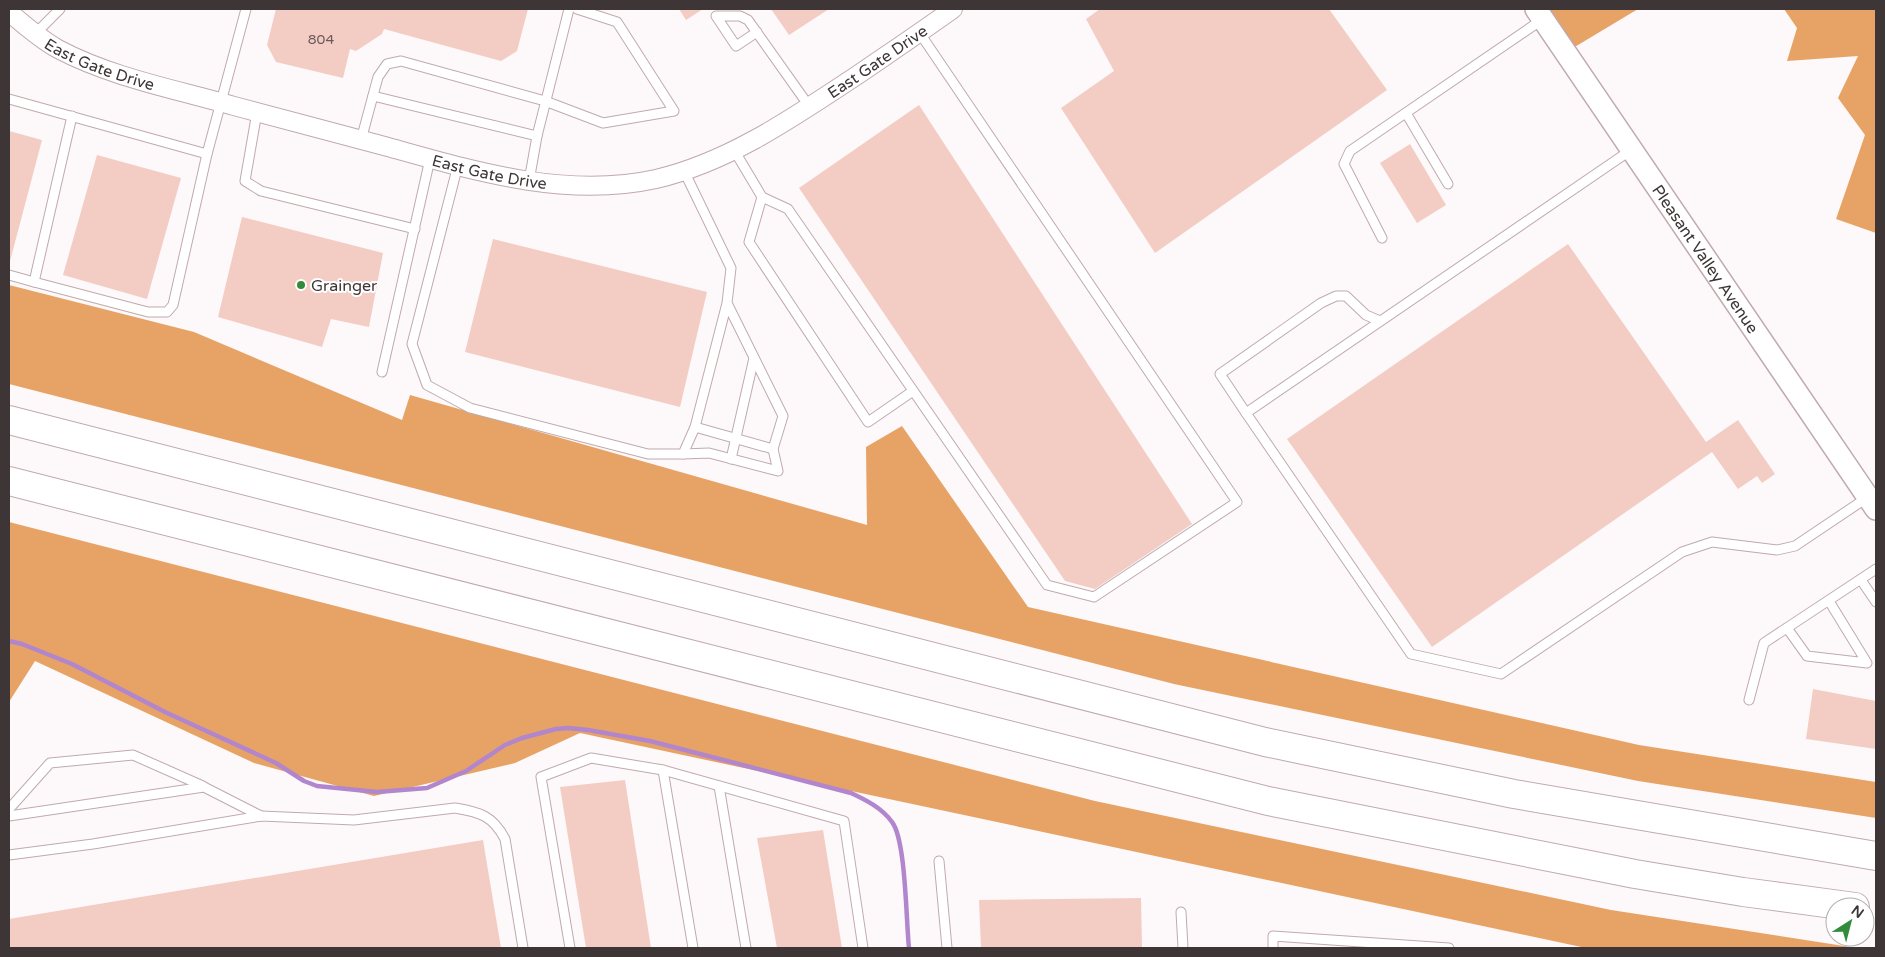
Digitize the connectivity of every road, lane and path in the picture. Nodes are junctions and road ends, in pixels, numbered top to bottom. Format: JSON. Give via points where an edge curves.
{"nodes":[{"id":1,"x":60,"y":9,"type":"edge"},
{"id":2,"x":246,"y":9,"type":"edge"},
{"id":3,"x":569,"y":9,"type":"edge"},
{"id":4,"x":577,"y":9,"type":"edge"},
{"id":5,"x":953,"y":9,"type":"edge"},
{"id":6,"x":9,"y":13,"type":"edge"},
{"id":7,"x":1540,"y":14,"type":"edge"},
{"id":8,"x":757,"y":32,"type":"dead end"},
{"id":9,"x":919,"y":32,"type":"junction"},
{"id":10,"x":35,"y":34,"type":"junction"},
{"id":11,"x":373,"y":96,"type":"junction"},
{"id":12,"x":9,"y":98,"type":"edge"},
{"id":13,"x":545,"y":101,"type":"junction"},
{"id":14,"x":221,"y":102,"type":"junction"},
{"id":15,"x":809,"y":106,"type":"junction"},
{"id":16,"x":257,"y":112,"type":"junction"},
{"id":17,"x":1406,"y":113,"type":"junction"},
{"id":18,"x":72,"y":116,"type":"junction"},
{"id":19,"x":537,"y":136,"type":"junction"},
{"id":20,"x":361,"y":140,"type":"junction"},
{"id":21,"x":734,"y":150,"type":"junction"},
{"id":22,"x":1631,"y":150,"type":"junction"},
{"id":23,"x":207,"y":154,"type":"junction"},
{"id":24,"x":430,"y":159,"type":"junction"},
{"id":25,"x":458,"y":166,"type":"junction"},
{"id":26,"x":684,"y":171,"type":"junction"},
{"id":27,"x":529,"y":181,"type":"junction"},
{"id":28,"x":1448,"y":184,"type":"dead end"},
{"id":29,"x":762,"y":196,"type":"junction"},
{"id":30,"x":415,"y":229,"type":"junction"},
{"id":31,"x":1382,"y":238,"type":"dead end"},
{"id":32,"x":9,"y":275,"type":"edge"},
{"id":33,"x":34,"y":282,"type":"junction"},
{"id":34,"x":727,"y":303,"type":"junction"},
{"id":35,"x":1380,"y":321,"type":"junction"},
{"id":36,"x":754,"y":358,"type":"junction"},
{"id":37,"x":382,"y":372,"type":"dead end"},
{"id":38,"x":913,"y":391,"type":"junction"},
{"id":39,"x":1246,"y":413,"type":"junction"},
{"id":40,"x":9,"y":420,"type":"edge"},
{"id":41,"x":695,"y":427,"type":"junction"},
{"id":42,"x":736,"y":438,"type":"junction"},
{"id":43,"x":773,"y":449,"type":"junction"},
{"id":44,"x":683,"y":454,"type":"junction"},
{"id":45,"x":731,"y":459,"type":"junction"},
{"id":46,"x":9,"y":481,"type":"edge"},
{"id":47,"x":1872,"y":503,"type":"edge"},
{"id":48,"x":1876,"y":569,"type":"edge"},
{"id":49,"x":1861,"y":580,"type":"junction"},
{"id":50,"x":1829,"y":601,"type":"junction"},
{"id":51,"x":1876,"y":602,"type":"edge"},
{"id":52,"x":1787,"y":628,"type":"junction"},
{"id":53,"x":1749,"y":700,"type":"dead end"},
{"id":54,"x":663,"y":770,"type":"junction"},
{"id":55,"x":719,"y":786,"type":"junction"},
{"id":56,"x":204,"y":787,"type":"junction"},
{"id":57,"x":9,"y":809,"type":"edge"},
{"id":58,"x":9,"y":816,"type":"edge"},
{"id":59,"x":261,"y":816,"type":"junction"},
{"id":60,"x":9,"y":855,"type":"edge"},
{"id":61,"x":1876,"y":856,"type":"edge"},
{"id":62,"x":938,"y":861,"type":"dead end"},
{"id":63,"x":1825,"y":903,"type":"edge"},
{"id":64,"x":1182,"y":912,"type":"dead end"},
{"id":65,"x":523,"y":948,"type":"edge"},
{"id":66,"x":570,"y":948,"type":"edge"},
{"id":67,"x":693,"y":948,"type":"edge"},
{"id":68,"x":746,"y":948,"type":"edge"},
{"id":69,"x":862,"y":948,"type":"edge"},
{"id":70,"x":947,"y":948,"type":"edge"},
{"id":71,"x":1183,"y":948,"type":"edge"},
{"id":72,"x":1273,"y":948,"type":"edge"},
{"id":73,"x":1449,"y":948,"type":"edge"}],
"edges":[{"from":1,"to":10,"type":"lane"},
{"from":2,"to":14,"type":"lane"},
{"from":3,"to":13,"type":"lane"},
{"from":4,"to":13,"type":"lane","via":[[617,22],[674,111],[603,123]]},
{"from":5,"to":9,"type":"street","name":"East Gate Drive"},
{"from":6,"to":10,"type":"street","name":"East Gate Drive"},
{"from":7,"to":17,"type":"lane"},
{"from":7,"to":22,"type":"street","name":"Pleasant Valley Avenue"},
{"from":8,"to":15,"type":"lane"},
{"from":9,"to":15,"type":"street","name":"East Gate Drive"},
{"from":9,"to":38,"type":"lane","via":[[1236,502],[1094,597],[1047,585]]},
{"from":10,"to":14,"type":"street","name":"East Gate Drive","via":[[56,48],[111,71]]},
{"from":11,"to":13,"type":"lane","via":[[378,77],[387,64],[401,60]]},
{"from":11,"to":19,"type":"lane"},
{"from":11,"to":20,"type":"lane"},
{"from":12,"to":18,"type":"lane"},
{"from":13,"to":19,"type":"lane"},
{"from":14,"to":16,"type":"street","name":"East Gate Drive"},
{"from":14,"to":23,"type":"lane"},
{"from":15,"to":21,"type":"street","name":"East Gate Drive"},
{"from":16,"to":20,"type":"street","name":"East Gate Drive"},
{"from":16,"to":30,"type":"lane","via":[[245,181],[262,191]]},
{"from":17,"to":28,"type":"lane"},
{"from":17,"to":31,"type":"lane","via":[[1350,151],[1344,164]]},
{"from":18,"to":23,"type":"lane"},
{"from":18,"to":33,"type":"lane"},
{"from":19,"to":27,"type":"lane"},
{"from":20,"to":24,"type":"street","name":"East Gate Drive"},
{"from":21,"to":26,"type":"street","name":"East Gate Drive"},
{"from":21,"to":29,"type":"lane"},
{"from":22,"to":35,"type":"lane"},
{"from":22,"to":47,"type":"street","name":"Pleasant Valley Avenue"},
{"from":23,"to":33,"type":"lane","via":[[173,305],[167,312],[148,312]]},
{"from":24,"to":25,"type":"street","name":"East Gate Drive"},
{"from":24,"to":30,"type":"lane"},
{"from":25,"to":27,"type":"street","name":"East Gate Drive"},
{"from":25,"to":44,"type":"lane","via":[[412,344],[427,385],[470,408],[648,454]]},
{"from":26,"to":27,"type":"street","name":"East Gate Drive","via":[[628,184],[600,186]]},
{"from":26,"to":34,"type":"lane","via":[[731,268]]},
{"from":29,"to":38,"type":"lane","via":[[788,209]]},
{"from":29,"to":38,"type":"lane","via":[[749,242],[868,422]]},
{"from":30,"to":37,"type":"lane"},
{"from":32,"to":33,"type":"lane"},
{"from":34,"to":36,"type":"lane"},
{"from":34,"to":41,"type":"lane"},
{"from":35,"to":39,"type":"lane"},
{"from":35,"to":39,"type":"lane","via":[[1366,315],[1346,296],[1336,296],[1321,303],[1220,374]]},
{"from":36,"to":42,"type":"lane"},
{"from":36,"to":43,"type":"lane","via":[[783,416]]},
{"from":39,"to":47,"type":"lane","via":[[1411,654],[1501,674],[1682,552],[1712,542],[1777,550],[1795,546]]},
{"from":40,"to":61,"type":"highway","via":[[1266,742],[1514,794]]},
{"from":41,"to":42,"type":"lane"},
{"from":41,"to":44,"type":"lane"},
{"from":42,"to":43,"type":"lane"},
{"from":42,"to":45,"type":"lane"},
{"from":43,"to":45,"type":"lane","via":[[778,471]]},
{"from":44,"to":45,"type":"lane","via":[[709,453]]},
{"from":46,"to":63,"type":"highway","via":[[1268,801],[1636,874]]},
{"from":48,"to":49,"type":"lane"},
{"from":49,"to":50,"type":"lane"},
{"from":49,"to":51,"type":"lane"},
{"from":50,"to":52,"type":"lane"},
{"from":50,"to":52,"type":"lane","via":[[1867,663],[1807,656]]},
{"from":52,"to":53,"type":"lane","via":[[1764,643]]},
{"from":54,"to":55,"type":"lane"},
{"from":54,"to":66,"type":"lane","via":[[591,758],[541,777]]},
{"from":54,"to":67,"type":"lane"},
{"from":55,"to":68,"type":"lane"},
{"from":55,"to":69,"type":"lane","via":[[844,821]]},
{"from":56,"to":57,"type":"lane","via":[[133,755],[50,763]]},
{"from":56,"to":58,"type":"lane"},
{"from":56,"to":59,"type":"lane"},
{"from":59,"to":60,"type":"lane"},
{"from":59,"to":65,"type":"lane","via":[[354,820],[455,808],[478,812],[498,826],[505,839]]},
{"from":62,"to":70,"type":"lane"},
{"from":64,"to":71,"type":"lane"},
{"from":72,"to":73,"type":"lane","via":[[1273,936]]}]}
